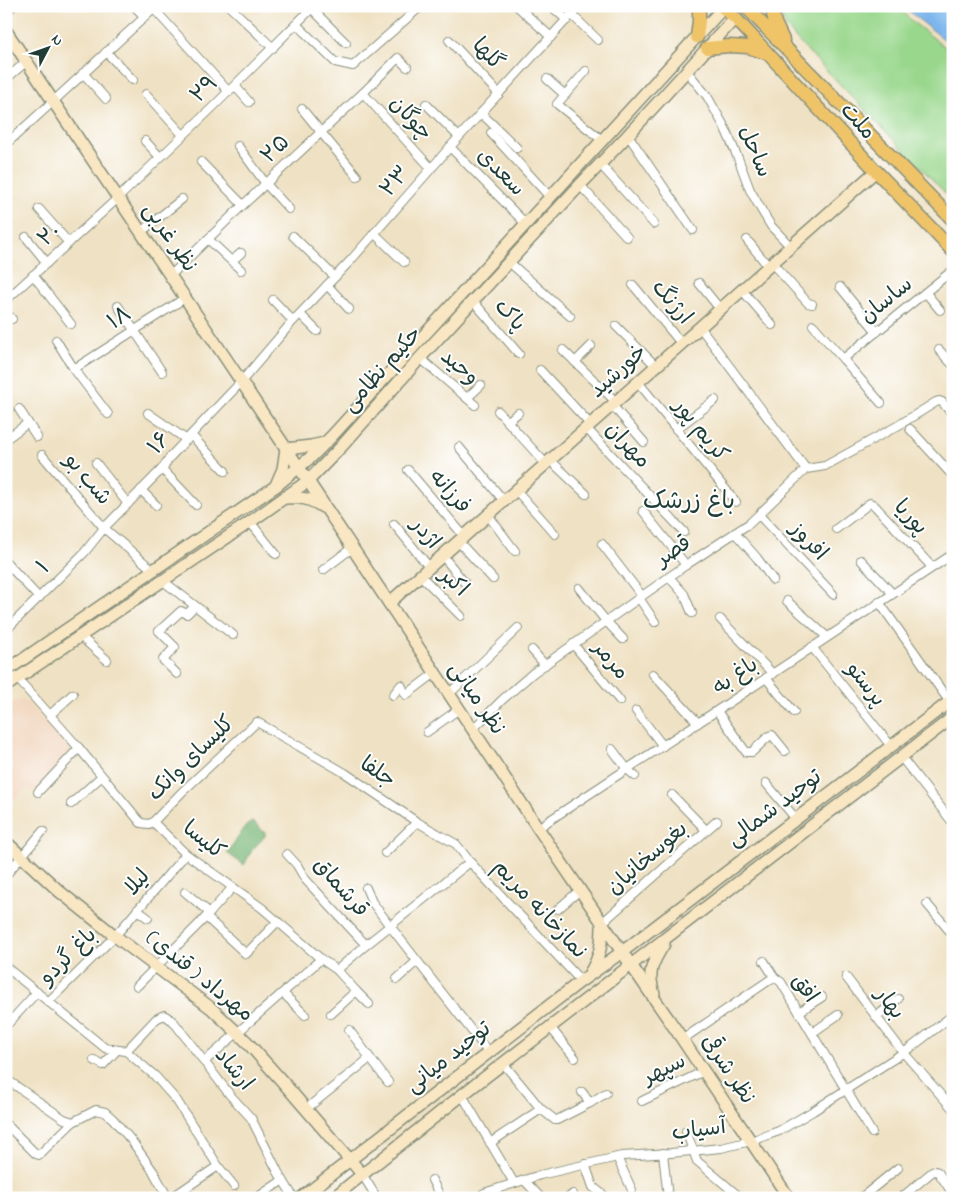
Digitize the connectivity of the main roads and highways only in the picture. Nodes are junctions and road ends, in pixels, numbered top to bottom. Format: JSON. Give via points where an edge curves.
{"nodes":[{"id":1,"x":699,"y":6,"type":"edge"},
{"id":2,"x":745,"y":6,"type":"edge"},
{"id":3,"x":771,"y":6,"type":"edge"},
{"id":4,"x":723,"y":7,"type":"edge"},
{"id":5,"x":735,"y":18,"type":"junction"},
{"id":6,"x":6,"y":31,"type":"edge"},
{"id":7,"x":697,"y":37,"type":"junction"},
{"id":8,"x":707,"y":48,"type":"junction"},
{"id":9,"x":789,"y":51,"type":"junction"},
{"id":10,"x":768,"y":54,"type":"junction"},
{"id":11,"x":876,"y":172,"type":"junction"},
{"id":12,"x":953,"y":220,"type":"edge"},
{"id":13,"x":953,"y":251,"type":"edge"},
{"id":14,"x":325,"y":443,"type":"junction"},
{"id":15,"x":286,"y":448,"type":"junction"},
{"id":16,"x":299,"y":468,"type":"junction"},
{"id":17,"x":308,"y":481,"type":"junction"},
{"id":18,"x":276,"y":486,"type":"junction"},
{"id":19,"x":284,"y":498,"type":"junction"},
{"id":20,"x":327,"y":510,"type":"junction"},
{"id":21,"x":388,"y":603,"type":"junction"},
{"id":22,"x":8,"y":667,"type":"edge"},
{"id":23,"x":6,"y":686,"type":"edge"},
{"id":24,"x":951,"y":700,"type":"edge"},
{"id":25,"x":929,"y":717,"type":"junction"},
{"id":26,"x":953,"y":717,"type":"edge"},
{"id":27,"x":938,"y":729,"type":"junction"},
{"id":28,"x":6,"y":842,"type":"edge"},
{"id":29,"x":602,"y":923,"type":"junction"},
{"id":30,"x":670,"y":936,"type":"junction"},
{"id":31,"x":622,"y":952,"type":"junction"},
{"id":32,"x":631,"y":966,"type":"junction"},
{"id":33,"x":584,"y":979,"type":"junction"},
{"id":34,"x":657,"y":1003,"type":"junction"},
{"id":35,"x":350,"y":1160,"type":"junction"},
{"id":36,"x":362,"y":1174,"type":"junction"},
{"id":37,"x":301,"y":1198,"type":"edge"},
{"id":38,"x":332,"y":1198,"type":"edge"},
{"id":39,"x":788,"y":1198,"type":"edge"}],
"edges":[{"from":1,"to":7,"type":"main road"},
{"from":2,"to":5,"type":"main road"},
{"from":2,"to":9,"type":"main road","name":"ملت"},
{"from":3,"to":9,"type":"main road","via":[[775,23]]},
{"from":4,"to":5,"type":"main road","name":"ملت"},
{"from":4,"to":7,"type":"main road","name":"حکیم نظامی"},
{"from":5,"to":8,"type":"main road","name":"حکیم نظامی"},
{"from":5,"to":10,"type":"main road","name":"ملت"},
{"from":6,"to":15,"type":"main road","name":"نظر غربی"},
{"from":7,"to":14,"type":"main road","name":"حکیم نظامی"},
{"from":8,"to":10,"type":"main road","via":[[748,47]]},
{"from":8,"to":17,"type":"main road","name":"حکیم نظامی"},
{"from":9,"to":12,"type":"main road","name":"ملت"},
{"from":10,"to":11,"type":"main road","name":"ملت"},
{"from":11,"to":13,"type":"main road","name":"ملت"},
{"from":11,"to":21,"type":"main road","name":"خورشید"},
{"from":14,"to":15,"type":"main road"},
{"from":14,"to":16,"type":"main road","name":"حکیم نظامی"},
{"from":15,"to":16,"type":"main road","name":"نظر غربی"},
{"from":15,"to":18,"type":"main road"},
{"from":16,"to":17,"type":"main road","name":"نظر میانی"},
{"from":16,"to":18,"type":"main road","name":"حکیم نظامی"},
{"from":17,"to":19,"type":"main road","name":"حکیم نظامی"},
{"from":17,"to":20,"type":"main road","name":"نظر میانی"},
{"from":18,"to":22,"type":"main road","name":"حکیم نظامی"},
{"from":19,"to":20,"type":"main road","via":[[308,499]]},
{"from":19,"to":23,"type":"main road","name":"حکیم نظامی"},
{"from":20,"to":21,"type":"main road","name":"نظر میانی"},
{"from":21,"to":29,"type":"main road","name":"نظر میانی"},
{"from":24,"to":25,"type":"main road","name":"توحید شمالی"},
{"from":25,"to":27,"type":"main road"},
{"from":25,"to":31,"type":"main road","name":"توحید شمالی"},
{"from":26,"to":27,"type":"main road","name":"توحید شمالی"},
{"from":27,"to":30,"type":"main road","name":"توحید شمالی"},
{"from":28,"to":35,"type":"main road","name":"مهرداد ( قندی)","via":[[115,936],[211,1008],[238,1033]]},
{"from":29,"to":31,"type":"main road","name":"نظر میانی"},
{"from":29,"to":33,"type":"main road","via":[[600,953]]},
{"from":30,"to":32,"type":"main road","name":"توحید شمالی"},
{"from":30,"to":34,"type":"main road","via":[[653,963],[650,977]]},
{"from":31,"to":32,"type":"main road","name":"نظر میانی"},
{"from":31,"to":33,"type":"main road","name":"توحید میانی"},
{"from":32,"to":34,"type":"main road","name":"نظر شرقی"},
{"from":32,"to":36,"type":"main road","name":"توحید میانی"},
{"from":33,"to":35,"type":"main road","name":"توحید میانی"},
{"from":34,"to":39,"type":"main road","name":"نظر شرقی"},
{"from":35,"to":36,"type":"main road","name":"مهرداد ( قندی)"},
{"from":35,"to":37,"type":"main road","name":"توحید میانی"},
{"from":36,"to":38,"type":"main road","name":"توحید میانی"}]}
